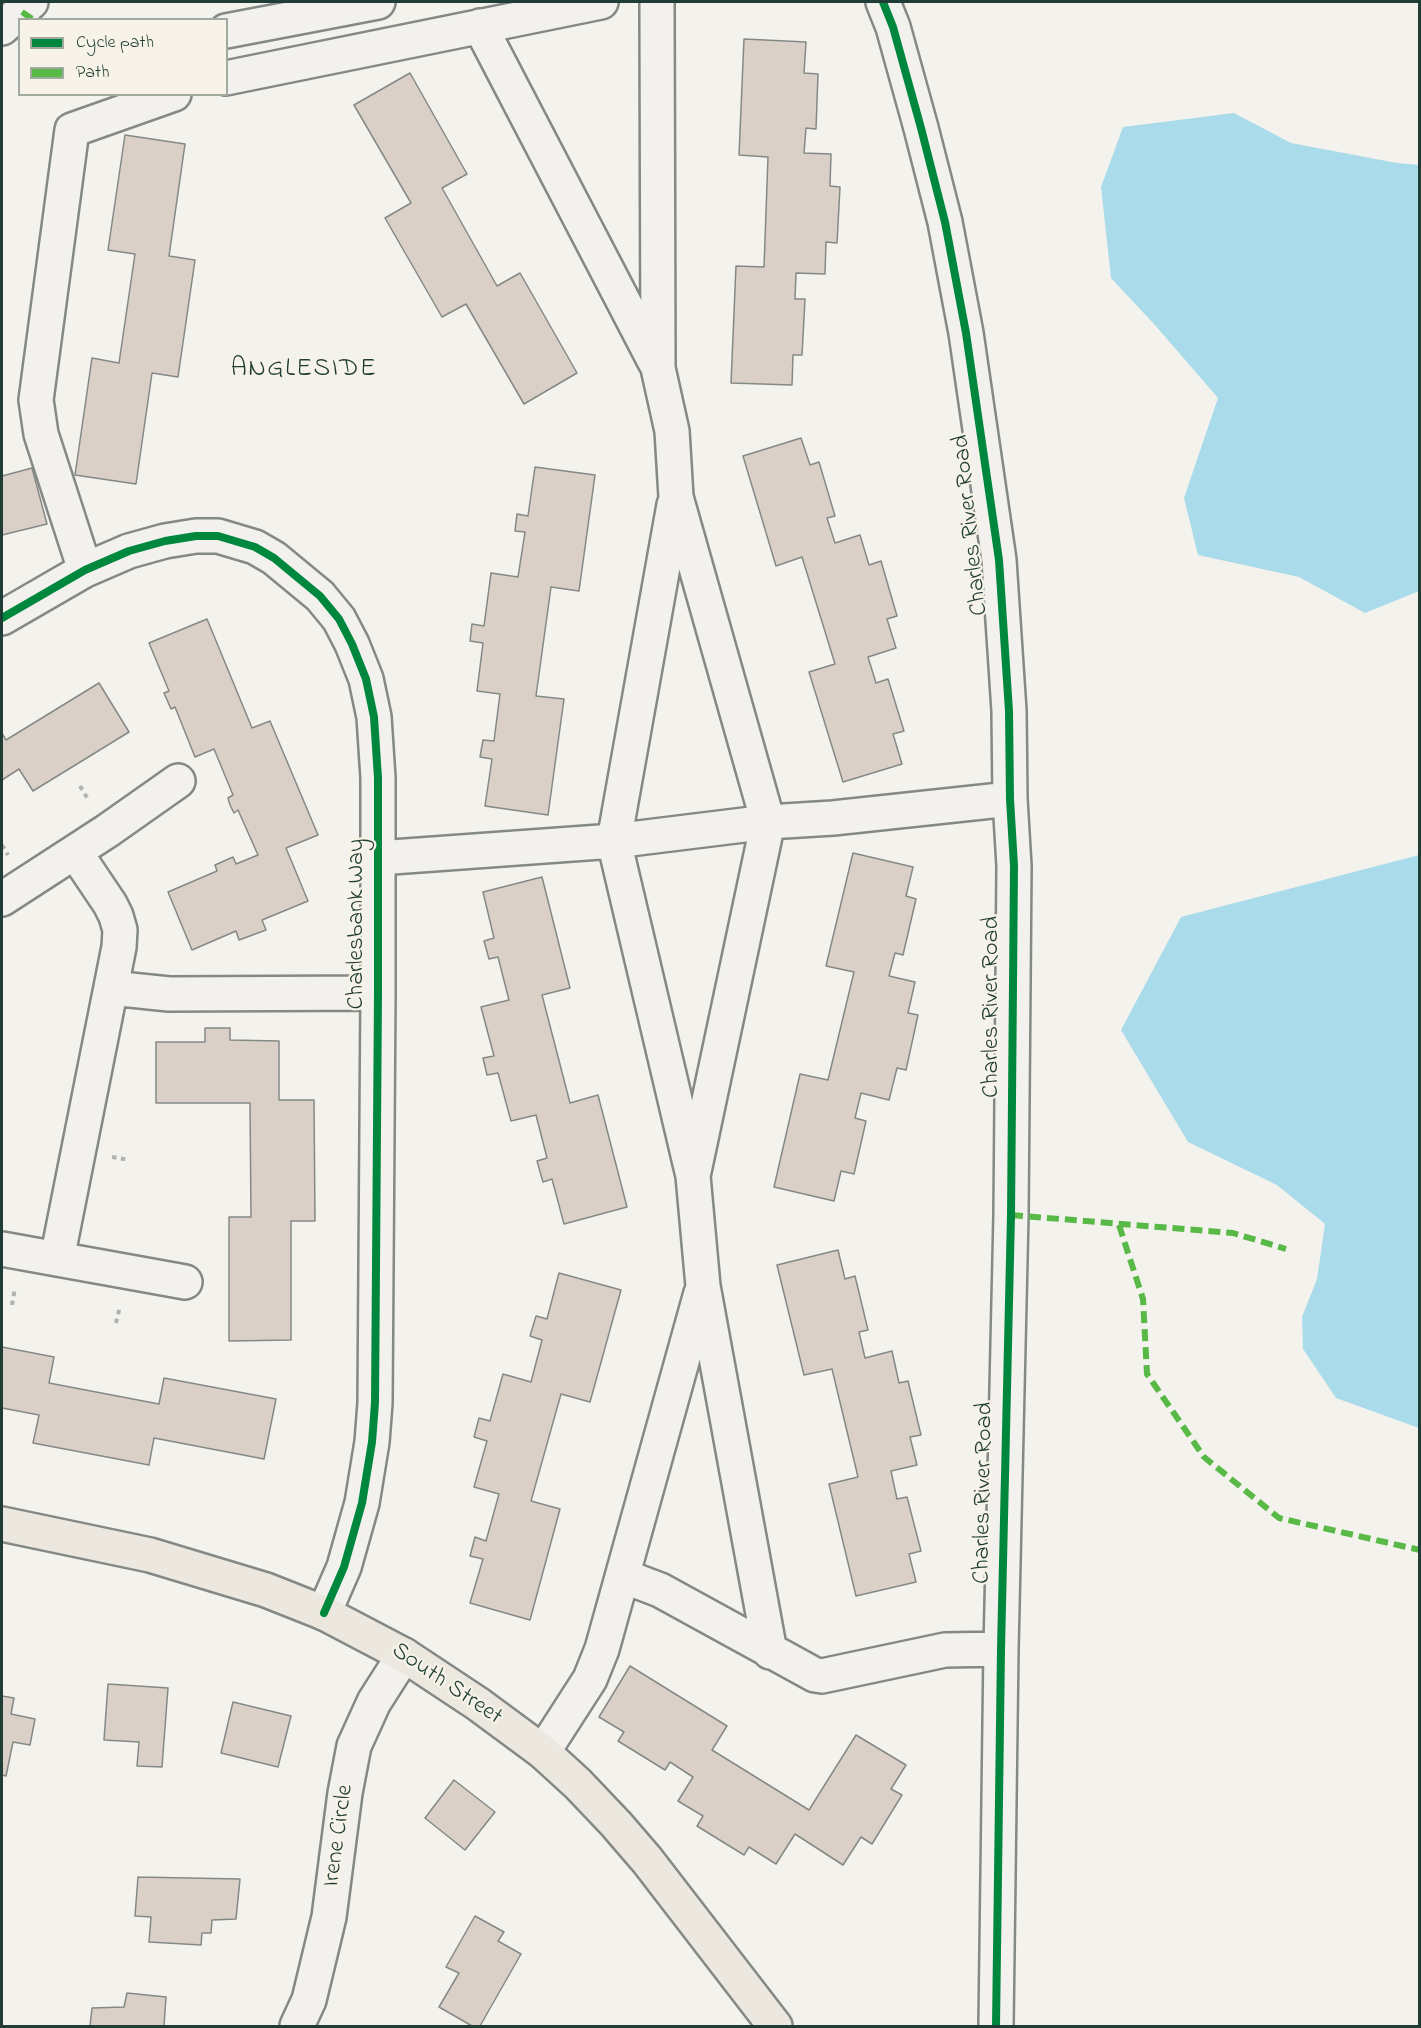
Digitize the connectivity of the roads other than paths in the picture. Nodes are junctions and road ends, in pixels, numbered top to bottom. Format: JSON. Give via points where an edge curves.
{"nodes":[{"id":1,"x":32,"y":2,"type":"edge"},
{"id":2,"x":378,"y":2,"type":"edge"},
{"id":3,"x":601,"y":2,"type":"edge"},
{"id":4,"x":657,"y":2,"type":"edge"},
{"id":5,"x":884,"y":2,"type":"edge"},
{"id":6,"x":480,"y":26,"type":"junction"},
{"id":7,"x":2,"y":28,"type":"edge"},
{"id":8,"x":228,"y":31,"type":"edge"},
{"id":9,"x":228,"y":78,"type":"edge"},
{"id":10,"x":168,"y":96,"type":"edge"},
{"id":11,"x":658,"y":368,"type":"junction"},
{"id":12,"x":676,"y":497,"type":"junction"},
{"id":13,"x":85,"y":570,"type":"junction"},
{"id":14,"x":2,"y":618,"type":"edge"},
{"id":15,"x":178,"y":781,"type":"dead end"},
{"id":16,"x":1010,"y":799,"type":"junction"},
{"id":17,"x":768,"y":822,"type":"junction"},
{"id":18,"x":614,"y":841,"type":"junction"},
{"id":19,"x":75,"y":852,"type":"junction"},
{"id":20,"x":378,"y":858,"type":"junction"},
{"id":21,"x":2,"y":899,"type":"edge"},
{"id":22,"x":111,"y":988,"type":"junction"},
{"id":23,"x":378,"y":993,"type":"junction"},
{"id":24,"x":693,"y":1176,"type":"junction"},
{"id":25,"x":2,"y":1249,"type":"edge"},
{"id":26,"x":57,"y":1259,"type":"junction"},
{"id":27,"x":185,"y":1282,"type":"dead end"},
{"id":28,"x":703,"y":1286,"type":"junction"},
{"id":29,"x":2,"y":1524,"type":"edge"},
{"id":30,"x":624,"y":1576,"type":"junction"},
{"id":31,"x":324,"y":1613,"type":"junction"},
{"id":32,"x":1001,"y":1649,"type":"junction"},
{"id":33,"x":770,"y":1652,"type":"junction"},
{"id":34,"x":404,"y":1655,"type":"junction"},
{"id":35,"x":543,"y":1752,"type":"junction"},
{"id":36,"x":297,"y":2026,"type":"edge"},
{"id":37,"x":775,"y":2026,"type":"edge"},
{"id":38,"x":996,"y":2026,"type":"edge"}],
"edges":[{"from":1,"to":7,"type":"street"},
{"from":2,"to":8,"type":"street"},
{"from":3,"to":6,"type":"street"},
{"from":4,"to":11,"type":"street"},
{"from":5,"to":16,"type":"street","name":"Charles River Road","via":[[945,222],[968,344],[999,560],[1009,711]]},
{"from":6,"to":9,"type":"street"},
{"from":6,"to":11,"type":"street"},
{"from":10,"to":13,"type":"street","via":[[72,130],[36,400],[41,434]]},
{"from":11,"to":12,"type":"street","via":[[672,431]]},
{"from":12,"to":17,"type":"street"},
{"from":12,"to":18,"type":"street"},
{"from":13,"to":14,"type":"street","name":"Charlesbank Way"},
{"from":13,"to":20,"type":"street","name":"Charlesbank Way","via":[[165,541],[218,536],[238,540],[274,558],[320,596],[339,619],[366,679],[374,717]]},
{"from":15,"to":19,"type":"street"},
{"from":16,"to":17,"type":"street"},
{"from":16,"to":32,"type":"street","name":"Charles River Road","via":[[1014,866],[1011,1215]]},
{"from":17,"to":18,"type":"street"},
{"from":17,"to":24,"type":"street"},
{"from":18,"to":20,"type":"street"},
{"from":18,"to":24,"type":"street"},
{"from":19,"to":21,"type":"street"},
{"from":19,"to":22,"type":"street","via":[[110,904],[120,930]]},
{"from":20,"to":23,"type":"street","name":"Charlesbank Way"},
{"from":22,"to":23,"type":"street","via":[[169,994]]},
{"from":22,"to":26,"type":"street"},
{"from":23,"to":31,"type":"street","name":"Charlesbank Way","via":[[372,1442],[354,1533]]},
{"from":24,"to":28,"type":"street"},
{"from":25,"to":26,"type":"street"},
{"from":26,"to":27,"type":"street"},
{"from":28,"to":30,"type":"street"},
{"from":28,"to":33,"type":"street"},
{"from":29,"to":31,"type":"main road","name":"South Street","via":[[150,1555],[267,1590]]},
{"from":30,"to":33,"type":"street","via":[[660,1590]]},
{"from":30,"to":35,"type":"street","via":[[597,1665]]},
{"from":31,"to":34,"type":"main road","name":"South Street"},
{"from":32,"to":33,"type":"street","via":[[945,1650],[822,1676]]},
{"from":32,"to":38,"type":"street","name":"Charles River Road"},
{"from":34,"to":35,"type":"main road","name":"South Street"},
{"from":34,"to":36,"type":"street","name":"Irene Circle","via":[[374,1701],[354,1746],[329,1917],[309,2000]]},
{"from":35,"to":37,"type":"main road","name":"South Street","via":[[639,1851]]}]}
